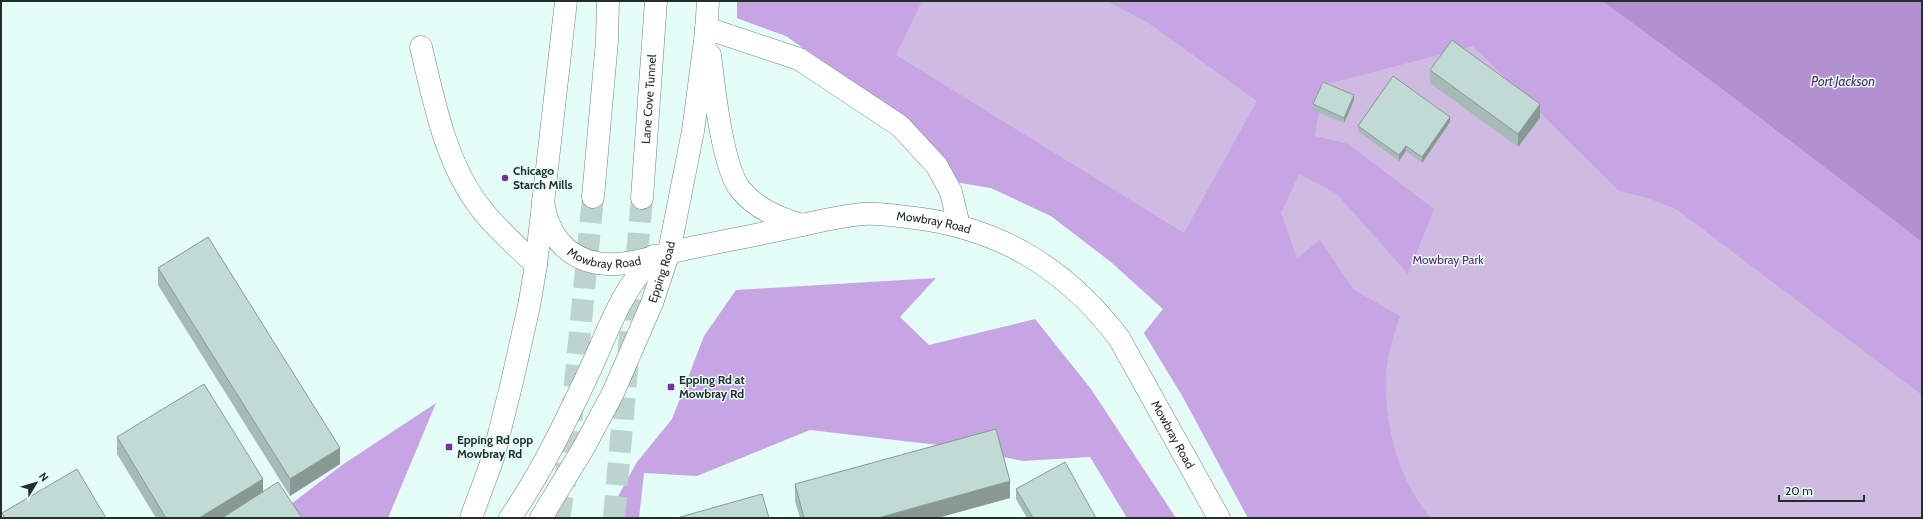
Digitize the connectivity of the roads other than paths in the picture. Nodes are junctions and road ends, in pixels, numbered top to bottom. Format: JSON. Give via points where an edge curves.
{"nodes":[{"id":1,"x":566,"y":1,"type":"edge"},
{"id":2,"x":608,"y":1,"type":"edge"},
{"id":3,"x":656,"y":1,"type":"edge"},
{"id":4,"x":708,"y":1,"type":"edge"},
{"id":5,"x":706,"y":30,"type":"junction"},
{"id":6,"x":421,"y":47,"type":"dead end"},
{"id":7,"x":593,"y":197,"type":"tunnel mouth"},
{"id":8,"x":642,"y":198,"type":"tunnel mouth"},
{"id":9,"x":543,"y":201,"type":"junction"},
{"id":10,"x":802,"y":225,"type":"junction"},
{"id":11,"x":959,"y":226,"type":"junction"},
{"id":12,"x":662,"y":254,"type":"junction"},
{"id":13,"x":536,"y":265,"type":"junction"},
{"id":14,"x":471,"y":518,"type":"edge"},
{"id":15,"x":510,"y":518,"type":"edge"},
{"id":16,"x":541,"y":518,"type":"edge"},
{"id":17,"x":1219,"y":518,"type":"edge"}],
"edges":[{"from":1,"to":9,"type":"main road"},
{"from":2,"to":7,"type":"main road","via":[[607,41]]},
{"from":3,"to":8,"type":"main road","name":"Lane Cove Tunnel"},
{"from":4,"to":5,"type":"main road","name":"Epping Road"},
{"from":5,"to":10,"type":"main road","via":[[724,145],[736,182],[751,200],[763,209],[783,220]]},
{"from":5,"to":11,"type":"main road","via":[[799,59],[900,126],[937,166],[951,192]]},
{"from":5,"to":12,"type":"main road","name":"Epping Road","via":[[693,131]]},
{"from":6,"to":13,"type":"main road","via":[[447,144],[468,190],[493,223]]},
{"from":9,"to":12,"type":"main road","name":"Mowbray Road","via":[[552,232],[565,247],[579,257],[597,263],[616,264]]},
{"from":9,"to":13,"type":"main road"},
{"from":10,"to":11,"type":"main road","name":"Mowbray Road","via":[[863,214],[934,220]]},
{"from":10,"to":12,"type":"main road","name":"Mowbray Road"},
{"from":11,"to":17,"type":"main road","name":"Mowbray Road","via":[[994,237],[1052,269],[1101,314],[1123,344]]},
{"from":12,"to":15,"type":"main road","via":[[633,281],[621,301],[534,483]]},
{"from":12,"to":16,"type":"main road","name":"Epping Road","via":[[652,303],[613,393]]},
{"from":13,"to":14,"type":"main road","via":[[497,443]]}]}
